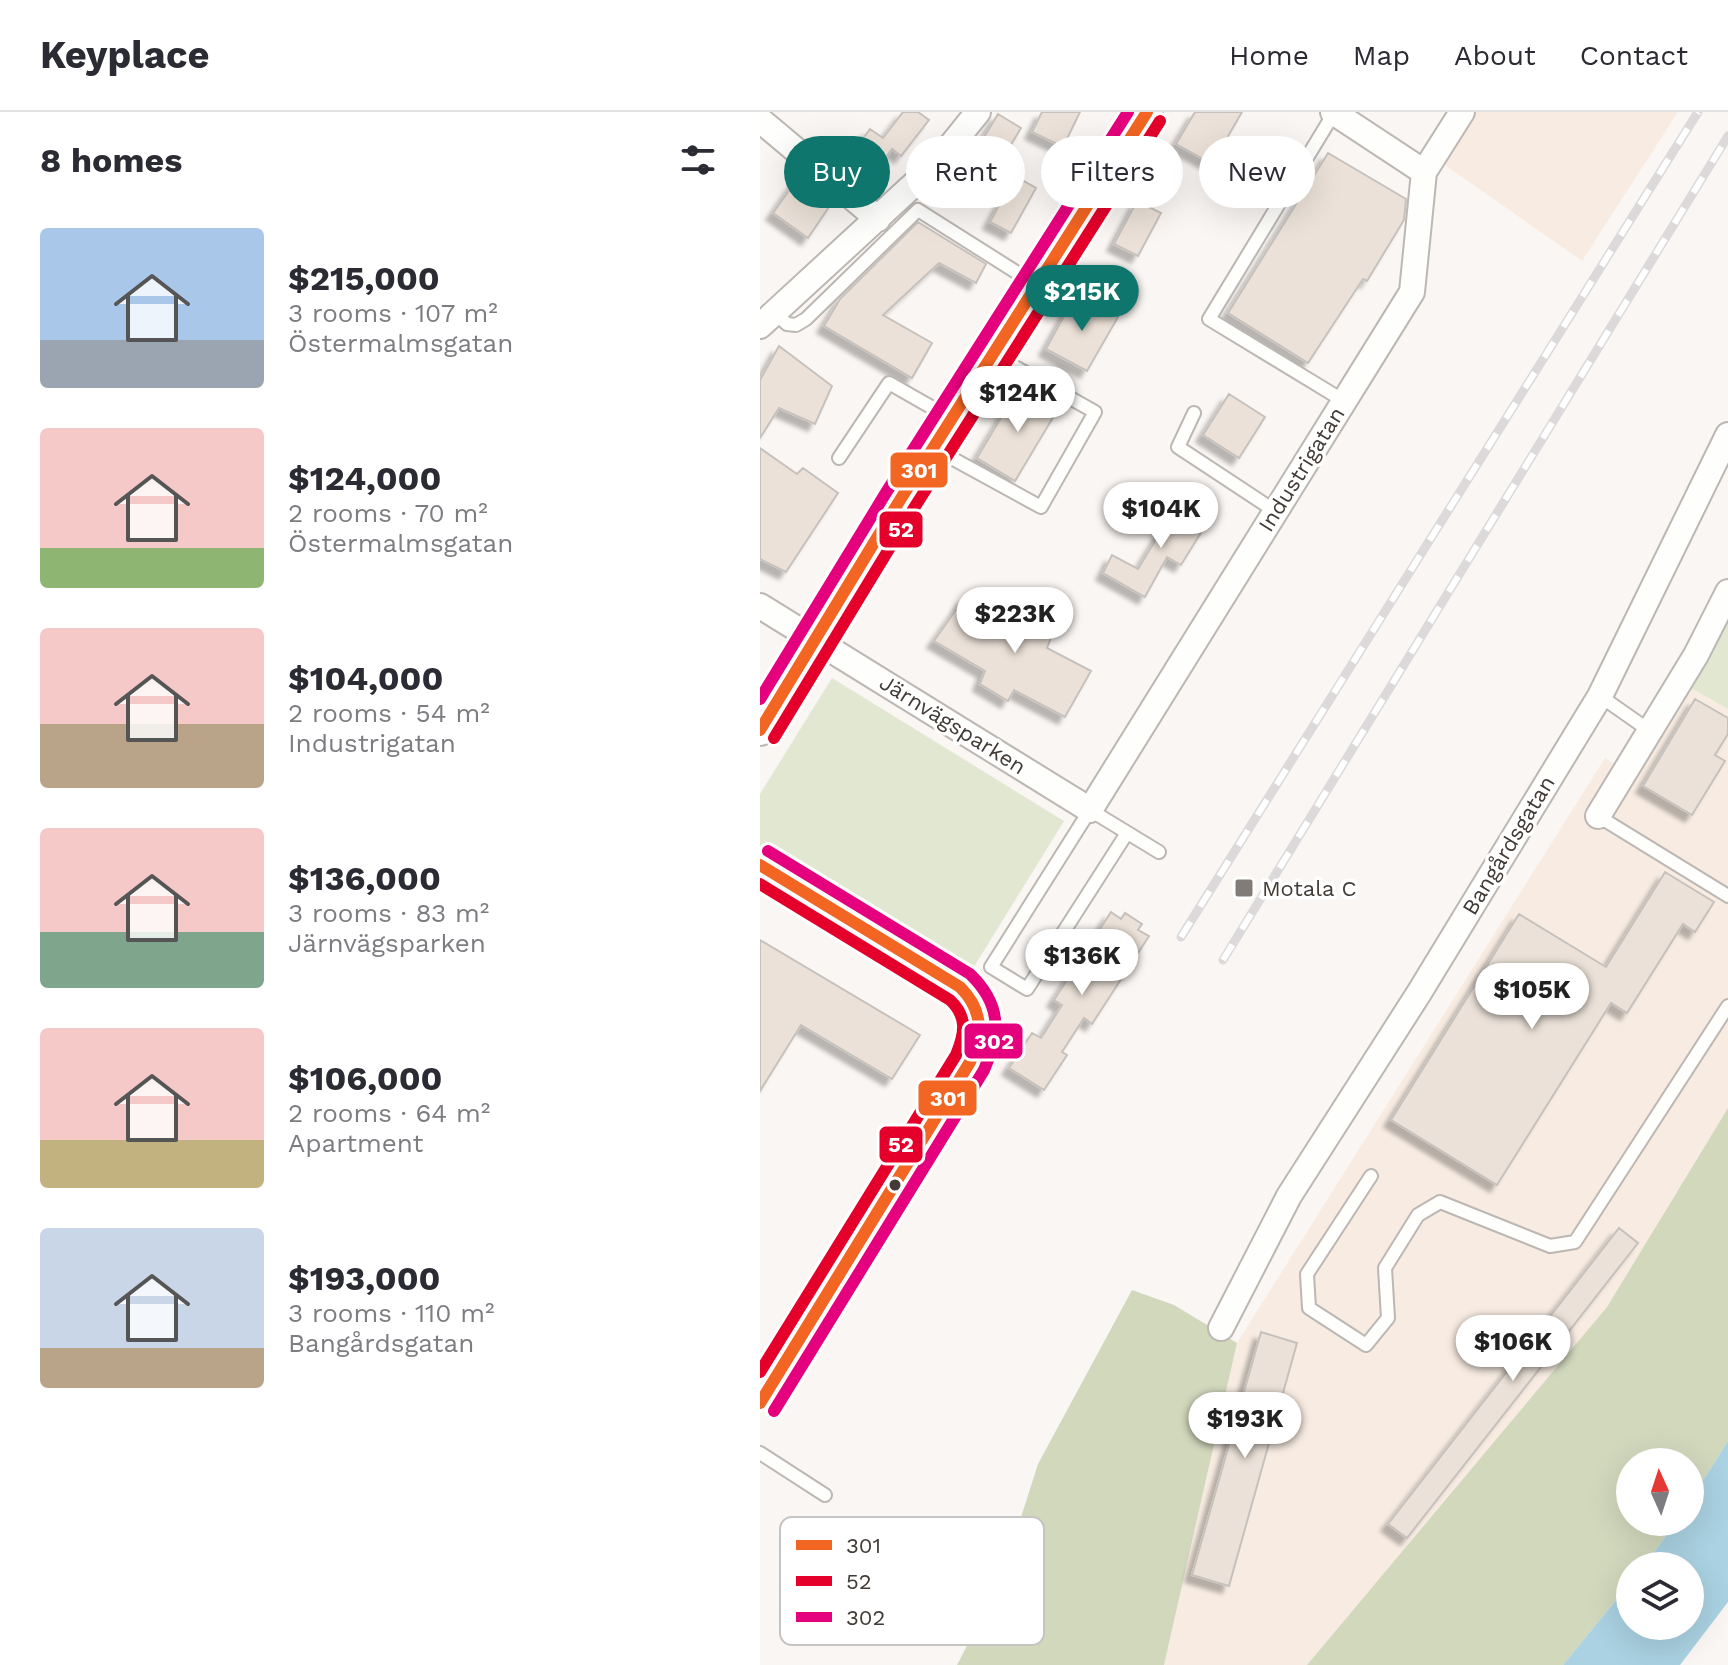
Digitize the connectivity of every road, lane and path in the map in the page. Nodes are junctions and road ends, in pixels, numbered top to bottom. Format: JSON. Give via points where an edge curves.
{"nodes":[{"id":1,"x":978,"y":112,"type":"edge"},
{"id":2,"x":1147,"y":112,"type":"edge"},
{"id":3,"x":1334,"y":112,"type":"edge"},
{"id":4,"x":1462,"y":112,"type":"edge"},
{"id":5,"x":760,"y":120,"type":"edge"},
{"id":6,"x":1424,"y":172,"type":"junction"},
{"id":7,"x":878,"y":219,"type":"junction"},
{"id":8,"x":1016,"y":272,"type":"dead end"},
{"id":9,"x":768,"y":319,"type":"edge"},
{"id":10,"x":992,"y":354,"type":"junction"},
{"id":11,"x":1344,"y":401,"type":"junction"},
{"id":12,"x":1194,"y":413,"type":"dead end"},
{"id":13,"x":952,"y":419,"type":"junction"},
{"id":14,"x":1728,"y":435,"type":"edge"},
{"id":15,"x":934,"y":448,"type":"junction"},
{"id":16,"x":839,"y":458,"type":"dead end"},
{"id":17,"x":1275,"y":511,"type":"junction"},
{"id":18,"x":1728,"y":592,"type":"edge"},
{"id":19,"x":760,"y":606,"type":"edge"},
{"id":20,"x":815,"y":639,"type":"junction"},
{"id":21,"x":1600,"y":696,"type":"junction"},
{"id":22,"x":760,"y":730,"type":"edge"},
{"id":23,"x":1650,"y":731,"type":"junction"},
{"id":24,"x":1090,"y":810,"type":"junction"},
{"id":25,"x":1598,"y":816,"type":"joint"},
{"id":26,"x":1127,"y":833,"type":"junction"},
{"id":27,"x":1159,"y":852,"type":"dead end"},
{"id":28,"x":760,"y":865,"type":"edge"},
{"id":29,"x":1728,"y":896,"type":"edge"},
{"id":30,"x":1728,"y":1006,"type":"edge"},
{"id":31,"x":1371,"y":1176,"type":"dead end"},
{"id":32,"x":1221,"y":1328,"type":"dead end"},
{"id":33,"x":760,"y":1403,"type":"edge"},
{"id":34,"x":760,"y":1453,"type":"edge"},
{"id":35,"x":825,"y":1495,"type":"dead end"}],
"edges":[{"from":1,"to":7,"type":"street","via":[[936,164]]},
{"from":2,"to":10,"type":"street"},
{"from":3,"to":6,"type":"street"},
{"from":3,"to":11,"type":"lane","via":[[1209,319]]},
{"from":4,"to":6,"type":"street","name":"Industrigatan"},
{"from":5,"to":7,"type":"street"},
{"from":6,"to":11,"type":"street","name":"Industrigatan","via":[[1412,292]]},
{"from":7,"to":9,"type":"street"},
{"from":8,"to":9,"type":"lane","via":[[918,210],[806,319],[796,325]]},
{"from":10,"to":13,"type":"street"},
{"from":10,"to":15,"type":"lane","via":[[1095,412],[1041,507]]},
{"from":11,"to":17,"type":"street","name":"Industrigatan"},
{"from":12,"to":17,"type":"lane","via":[[1178,447]]},
{"from":13,"to":15,"type":"street"},
{"from":13,"to":16,"type":"lane","via":[[889,383]]},
{"from":14,"to":21,"type":"street","name":"Bangårdsgatan"},
{"from":15,"to":20,"type":"street"},
{"from":17,"to":24,"type":"street","name":"Industrigatan"},
{"from":18,"to":23,"type":"street"},
{"from":19,"to":20,"type":"street","name":"Järnvägsparken"},
{"from":20,"to":22,"type":"street"},
{"from":20,"to":24,"type":"street","name":"Järnvägsparken"},
{"from":21,"to":23,"type":"lane"},
{"from":21,"to":32,"type":"street","name":"Bangårdsgatan","via":[[1289,1196]]},
{"from":23,"to":25,"type":"street"},
{"from":24,"to":26,"type":"lane","name":"Järnvägsparken"},
{"from":24,"to":26,"type":"lane","via":[[991,967],[1015,982],[1027,989]]},
{"from":25,"to":29,"type":"lane"},
{"from":26,"to":27,"type":"lane","name":"Järnvägsparken"},
{"from":28,"to":33,"type":"lane","via":[[960,987],[979,1009],[980,1033],[970,1062]]},
{"from":30,"to":31,"type":"lane","via":[[1575,1242],[1550,1246],[1440,1202],[1418,1215],[1385,1268],[1388,1318],[1366,1345],[1309,1308],[1307,1274]]},
{"from":34,"to":35,"type":"lane"}]}
